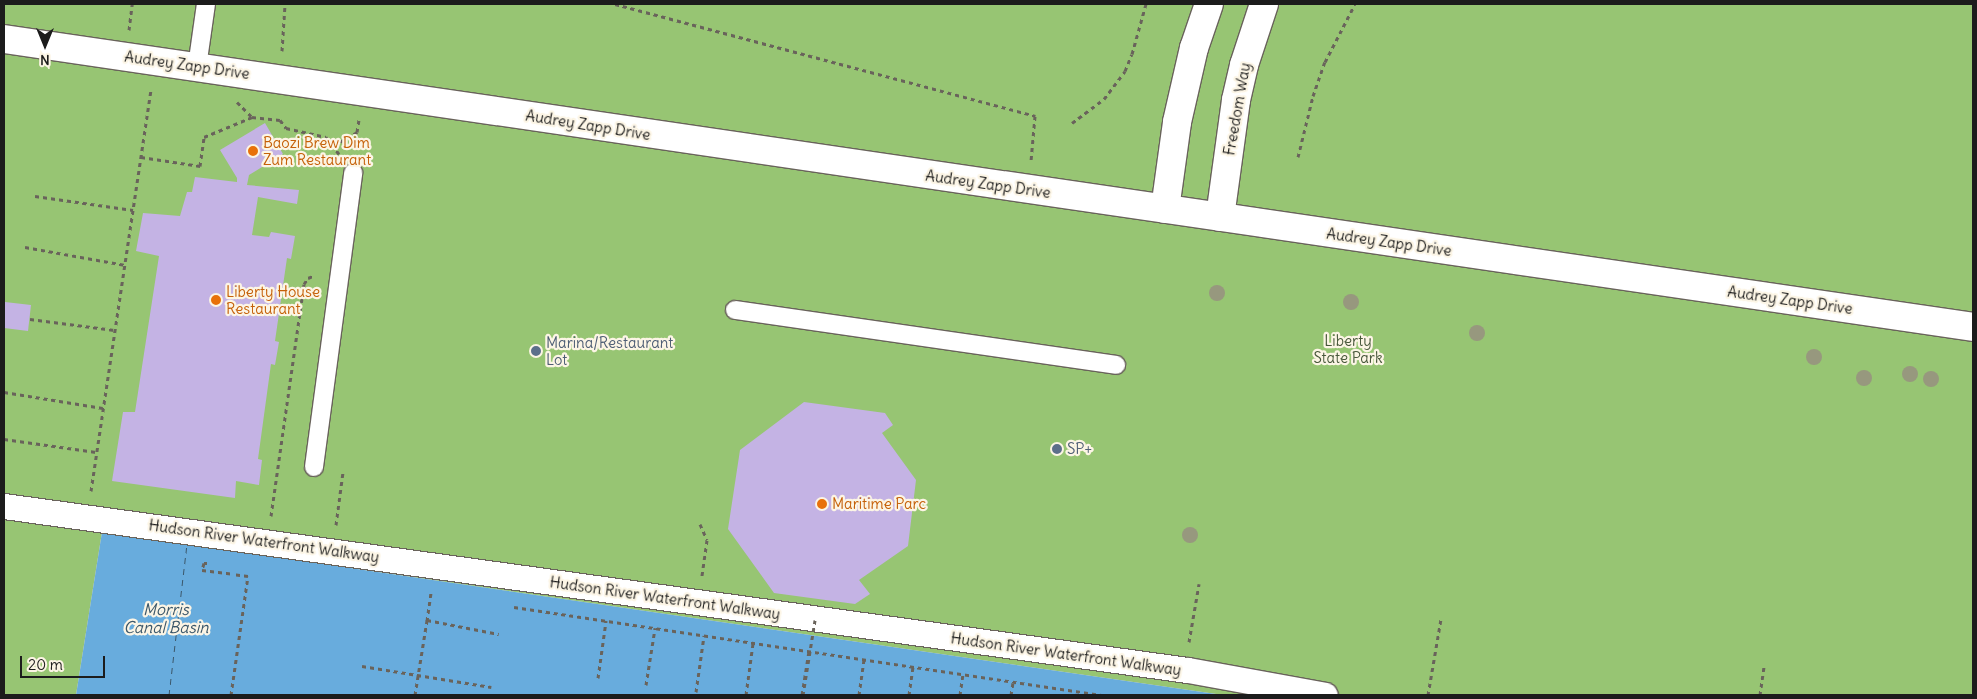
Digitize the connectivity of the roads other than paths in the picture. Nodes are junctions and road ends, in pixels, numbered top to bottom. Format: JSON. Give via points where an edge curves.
{"nodes":[{"id":1,"x":206,"y":4,"type":"edge"},
{"id":2,"x":1209,"y":4,"type":"edge"},
{"id":3,"x":1264,"y":4,"type":"edge"},
{"id":4,"x":4,"y":39,"type":"edge"},
{"id":5,"x":197,"y":67,"type":"junction"},
{"id":6,"x":353,"y":173,"type":"road end"},
{"id":7,"x":1165,"y":209,"type":"junction"},
{"id":8,"x":1220,"y":217,"type":"junction"},
{"id":9,"x":735,"y":310,"type":"dead end"},
{"id":10,"x":1973,"y":327,"type":"edge"},
{"id":11,"x":1116,"y":365,"type":"dead end"},
{"id":12,"x":314,"y":467,"type":"dead end"},
{"id":13,"x":4,"y":506,"type":"edge"},
{"id":14,"x":1325,"y":695,"type":"edge"}],
"edges":[{"from":1,"to":5,"type":"lane"},
{"from":2,"to":7,"type":"street","via":[[1194,48],[1179,114]]},
{"from":3,"to":8,"type":"street","name":"Freedom Way","via":[[1236,100]]},
{"from":4,"to":5,"type":"street","name":"Audrey Zapp Drive"},
{"from":5,"to":7,"type":"street","name":"Audrey Zapp Drive"},
{"from":6,"to":12,"type":"lane"},
{"from":7,"to":8,"type":"street","name":"Audrey Zapp Drive"},
{"from":8,"to":10,"type":"street","name":"Audrey Zapp Drive"},
{"from":9,"to":11,"type":"lane"},
{"from":13,"to":14,"type":"street","name":"Hudson River Waterfront Walkway","via":[[1184,670]]}]}
